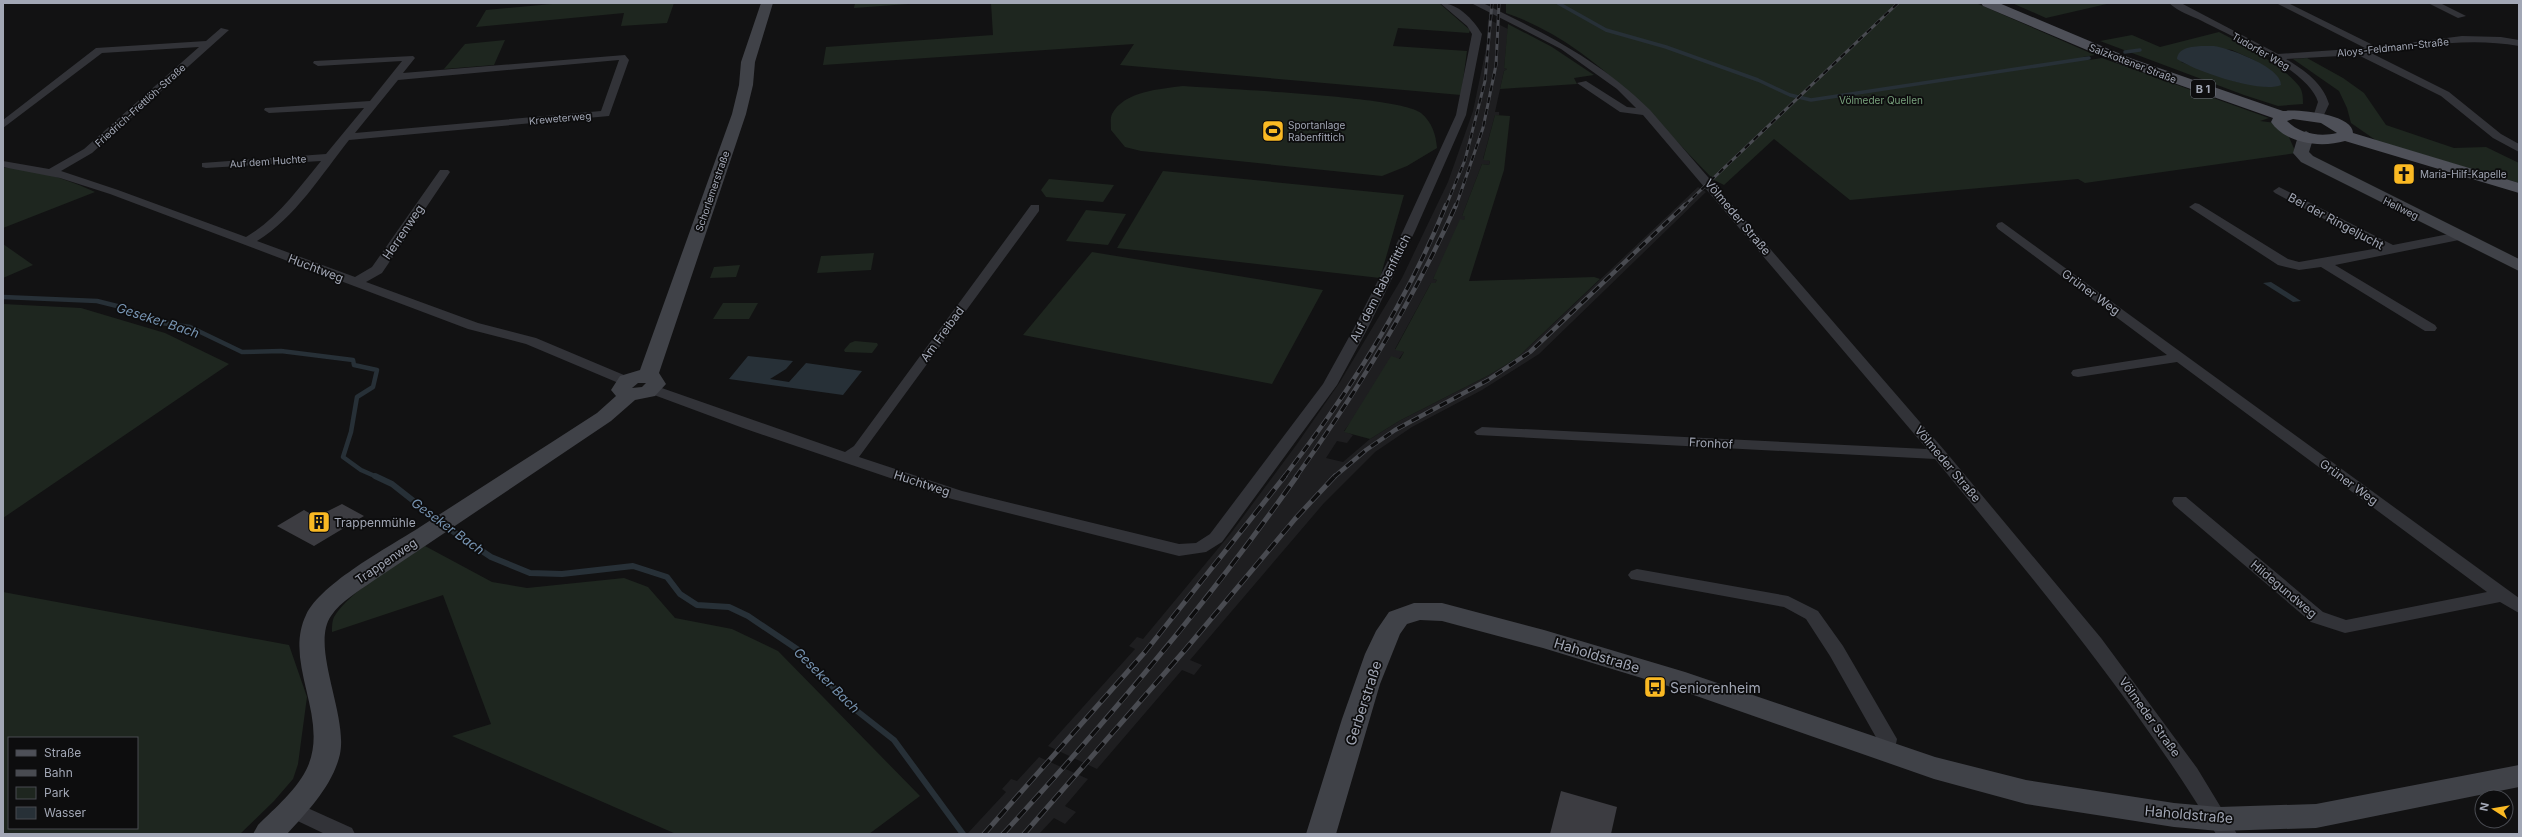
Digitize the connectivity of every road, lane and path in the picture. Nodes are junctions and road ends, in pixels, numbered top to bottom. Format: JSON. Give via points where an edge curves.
{"nodes":[{"id":1,"x":767,"y":3,"type":"edge"},
{"id":2,"x":1445,"y":3,"type":"edge"},
{"id":3,"x":1476,"y":3,"type":"edge"},
{"id":4,"x":1988,"y":3,"type":"edge"},
{"id":5,"x":2174,"y":3,"type":"edge"},
{"id":6,"x":2281,"y":3,"type":"edge"},
{"id":7,"x":2433,"y":3,"type":"edge"},
{"id":8,"x":2461,"y":16,"type":"dead end"},
{"id":9,"x":224,"y":30,"type":"dead end"},
{"id":10,"x":2463,"y":41,"type":"junction"},
{"id":11,"x":2519,"y":43,"type":"edge"},
{"id":12,"x":208,"y":44,"type":"junction"},
{"id":13,"x":2519,"y":48,"type":"edge"},
{"id":14,"x":2376,"y":50,"type":"junction"},
{"id":15,"x":2360,"y":52,"type":"junction"},
{"id":16,"x":2276,"y":57,"type":"junction"},
{"id":17,"x":318,"y":63,"type":"dead end"},
{"id":18,"x":394,"y":77,"type":"junction"},
{"id":19,"x":1582,"y":83,"type":"dead end"},
{"id":20,"x":372,"y":104,"type":"junction"},
{"id":21,"x":269,"y":110,"type":"dead end"},
{"id":22,"x":1646,"y":112,"type":"junction"},
{"id":23,"x":2282,"y":116,"type":"junction"},
{"id":24,"x":2318,"y":117,"type":"junction"},
{"id":25,"x":3,"y":125,"type":"edge"},
{"id":26,"x":2306,"y":136,"type":"junction"},
{"id":27,"x":2345,"y":136,"type":"junction"},
{"id":28,"x":346,"y":137,"type":"junction"},
{"id":29,"x":2519,"y":149,"type":"edge"},
{"id":30,"x":329,"y":157,"type":"junction"},
{"id":31,"x":3,"y":164,"type":"edge"},
{"id":32,"x":206,"y":165,"type":"dead end"},
{"id":33,"x":444,"y":172,"type":"dead end"},
{"id":34,"x":50,"y":173,"type":"junction"},
{"id":35,"x":2519,"y":188,"type":"edge"},
{"id":36,"x":2279,"y":191,"type":"dead end"},
{"id":37,"x":2195,"y":207,"type":"dead end"},
{"id":38,"x":1034,"y":208,"type":"dead end"},
{"id":39,"x":2002,"y":226,"type":"dead end"},
{"id":40,"x":2459,"y":236,"type":"junction"},
{"id":41,"x":247,"y":242,"type":"junction"},
{"id":42,"x":2392,"y":250,"type":"junction"},
{"id":43,"x":2322,"y":263,"type":"junction"},
{"id":44,"x":2519,"y":266,"type":"edge"},
{"id":45,"x":355,"y":283,"type":"junction"},
{"id":46,"x":2430,"y":328,"type":"dead end"},
{"id":47,"x":2180,"y":357,"type":"junction"},
{"id":48,"x":2078,"y":373,"type":"dead end"},
{"id":49,"x":649,"y":383,"type":"junction"},
{"id":50,"x":628,"y":388,"type":"junction"},
{"id":51,"x":1482,"y":432,"type":"dead end"},
{"id":52,"x":1940,"y":454,"type":"junction"},
{"id":53,"x":848,"y":458,"type":"junction"},
{"id":54,"x":2180,"y":501,"type":"dead end"},
{"id":55,"x":1200,"y":548,"type":"joint"},
{"id":56,"x":1638,"y":575,"type":"dead end"},
{"id":57,"x":2502,"y":595,"type":"junction"},
{"id":58,"x":2519,"y":607,"type":"edge"},
{"id":59,"x":1442,"y":612,"type":"joint"},
{"id":60,"x":1886,"y":752,"type":"junction"},
{"id":61,"x":2519,"y":776,"type":"edge"},
{"id":62,"x":292,"y":809,"type":"junction"},
{"id":63,"x":2223,"y":827,"type":"edge"},
{"id":64,"x":268,"y":834,"type":"edge"},
{"id":65,"x":346,"y":834,"type":"edge"},
{"id":66,"x":1321,"y":834,"type":"edge"}],
"edges":[{"from":1,"to":49,"type":"street","name":"Schorlemerstraße","via":[[748,62],[746,85],[734,129],[677,289]]},
{"from":2,"to":55,"type":"street","name":"Auf dem Rabenfittich","via":[[1471,24],[1477,34],[1461,115],[1437,170],[1361,328],[1330,385],[1216,538]]},
{"from":3,"to":22,"type":"street","name":"Völmeder Straße","via":[[1564,46],[1622,87]]},
{"from":4,"to":23,"type":"main road","name":"Salzkottener Straße","number":"B 1","via":[[2118,58]]},
{"from":5,"to":16,"type":"street","name":"Tudorfer Weg"},
{"from":6,"to":14,"type":"street"},
{"from":7,"to":8,"type":"street"},
{"from":9,"to":12,"type":"street","name":"Friedrich-Frettlöh-Straße"},
{"from":10,"to":11,"type":"street","name":"Aloys-Feldmann-Straße","via":[[2478,39]]},
{"from":10,"to":13,"type":"street","name":"Aloys-Feldmann-Straße"},
{"from":10,"to":14,"type":"street","name":"Aloys-Feldmann-Straße","via":[[2445,40]]},
{"from":12,"to":25,"type":"street","via":[[99,50]]},
{"from":12,"to":34,"type":"street","name":"Friedrich-Frettlöh-Straße","via":[[88,151]]},
{"from":14,"to":15,"type":"street","name":"Aloys-Feldmann-Straße"},
{"from":15,"to":16,"type":"street","name":"Aloys-Feldmann-Straße"},
{"from":15,"to":29,"type":"street","via":[[2445,94],[2497,136]]},
{"from":16,"to":24,"type":"street","name":"Tudorfer Weg","via":[[2318,91],[2324,104]]},
{"from":17,"to":18,"type":"street","name":"Auf dem Huchte","via":[[410,58]]},
{"from":18,"to":20,"type":"street","name":"Auf dem Huchte"},
{"from":18,"to":28,"type":"street","name":"Kreweterweg","via":[[622,57],[624,60],[605,114]]},
{"from":19,"to":22,"type":"street","via":[[1624,110]]},
{"from":20,"to":21,"type":"street"},
{"from":20,"to":28,"type":"street","name":"Auf dem Huchte"},
{"from":22,"to":52,"type":"street","name":"Völmeder Straße"},
{"from":23,"to":24,"type":"main road","number":"B 1","via":[[2293,114]]},
{"from":23,"to":26,"type":"main road","via":[[2279,122],[2282,126]]},
{"from":24,"to":27,"type":"main road","number":"B 1","via":[[2340,126],[2345,130]]},
{"from":26,"to":27,"type":"main road","via":[[2325,139]]},
{"from":26,"to":40,"type":"street","name":"Hellweg","via":[[2301,153],[2307,159]]},
{"from":27,"to":35,"type":"main road"},
{"from":28,"to":30,"type":"street","name":"Auf dem Huchte"},
{"from":30,"to":32,"type":"street","name":"Auf dem Huchte"},
{"from":30,"to":41,"type":"street","name":"Auf dem Huchte","via":[[268,230]]},
{"from":31,"to":34,"type":"street","name":"Huchtweg"},
{"from":33,"to":45,"type":"street","name":"Herrenweg","via":[[377,270]]},
{"from":34,"to":41,"type":"street","name":"Huchtweg","via":[[114,192]]},
{"from":36,"to":42,"type":"street","name":"Bei der Ringeljucht"},
{"from":37,"to":43,"type":"street","name":"Bei der Ringeljucht","via":[[2283,262],[2299,266]]},
{"from":38,"to":53,"type":"street","name":"Am Freibad","via":[[860,449]]},
{"from":39,"to":47,"type":"street","name":"Grüner Weg"},
{"from":40,"to":42,"type":"street","name":"Bei der Ringeljucht"},
{"from":40,"to":44,"type":"street","name":"Hellweg"},
{"from":41,"to":45,"type":"street","name":"Huchtweg"},
{"from":42,"to":43,"type":"street","name":"Bei der Ringeljucht"},
{"from":43,"to":46,"type":"street"},
{"from":45,"to":50,"type":"street","name":"Huchtweg","via":[[472,326],[531,341]]},
{"from":47,"to":48,"type":"street"},
{"from":47,"to":57,"type":"street","name":"Grüner Weg"},
{"from":49,"to":50,"type":"street","via":[[638,395]]},
{"from":49,"to":53,"type":"street","name":"Huchtweg"},
{"from":50,"to":62,"type":"street","name":"Trappenweg","via":[[604,417],[364,575],[339,593],[318,615],[310,640],[324,702],[326,751],[321,770]]},
{"from":51,"to":52,"type":"street","name":"Fronhof"},
{"from":52,"to":63,"type":"street","name":"Völmeder Straße","via":[[2096,643],[2190,774]]},
{"from":53,"to":55,"type":"street","name":"Huchtweg","via":[[958,496],[1179,550]]},
{"from":54,"to":57,"type":"street","name":"Hildegundweg","via":[[2317,617],[2345,627]]},
{"from":56,"to":60,"type":"street","via":[[1788,602],[1812,614],[1887,739]]},
{"from":57,"to":58,"type":"street","name":"Grüner Weg"},
{"from":59,"to":60,"type":"street","name":"Haholdstraße","via":[[1544,639],[1676,679]]},
{"from":59,"to":66,"type":"street","name":"Gerberstraße","via":[[1409,612],[1398,618],[1391,627],[1363,695]]},
{"from":60,"to":63,"type":"street","name":"Haholdstraße","via":[[1934,768],[2026,792]]},
{"from":61,"to":63,"type":"street","name":"Haholdstraße","via":[[2316,816]]},
{"from":62,"to":64,"type":"street","name":"Trappenweg"},
{"from":62,"to":65,"type":"street"}]}
